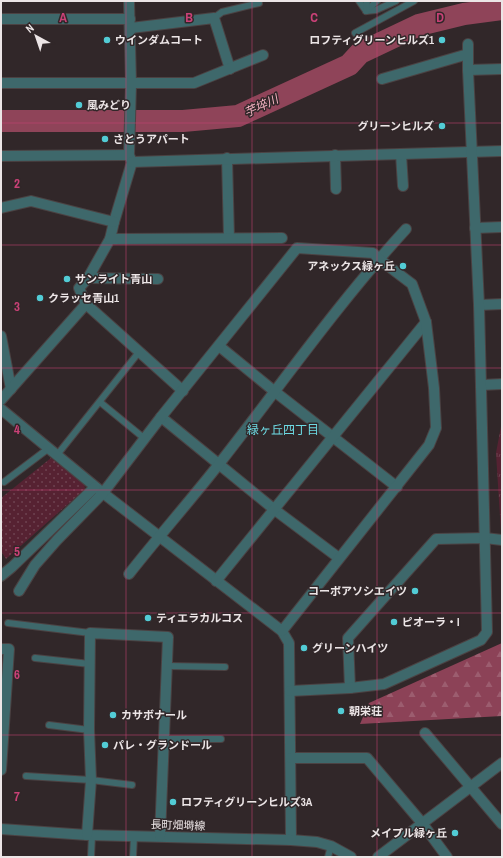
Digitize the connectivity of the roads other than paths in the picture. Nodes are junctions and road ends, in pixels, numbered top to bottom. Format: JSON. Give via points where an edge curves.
{"nodes":[{"id":1,"x":129,"y":1,"type":"edge"},
{"id":2,"x":359,"y":1,"type":"edge"},
{"id":3,"x":367,"y":1,"type":"edge"},
{"id":4,"x":377,"y":1,"type":"edge"},
{"id":5,"x":396,"y":1,"type":"edge"},
{"id":6,"x":414,"y":1,"type":"edge"},
{"id":7,"x":260,"y":3,"type":"dead end"},
{"id":8,"x":366,"y":11,"type":"junction"},
{"id":9,"x":214,"y":18,"type":"junction"},
{"id":10,"x":1,"y":19,"type":"edge"},
{"id":11,"x":130,"y":24,"type":"junction"},
{"id":12,"x":355,"y":33,"type":"dead end"},
{"id":13,"x":264,"y":55,"type":"dead end"},
{"id":14,"x":230,"y":69,"type":"junction"},
{"id":15,"x":502,"y":69,"type":"edge"},
{"id":16,"x":468,"y":70,"type":"junction"},
{"id":17,"x":382,"y":79,"type":"dead end"},
{"id":18,"x":1,"y":83,"type":"edge"},
{"id":19,"x":131,"y":84,"type":"junction"},
{"id":20,"x":502,"y":151,"type":"edge"},
{"id":21,"x":472,"y":152,"type":"junction"},
{"id":22,"x":401,"y":154,"type":"junction"},
{"id":23,"x":335,"y":155,"type":"junction"},
{"id":24,"x":1,"y":156,"type":"edge"},
{"id":25,"x":130,"y":158,"type":"junction"},
{"id":26,"x":227,"y":158,"type":"junction"},
{"id":27,"x":403,"y":186,"type":"dead end"},
{"id":28,"x":336,"y":189,"type":"dead end"},
{"id":29,"x":1,"y":208,"type":"edge"},
{"id":30,"x":114,"y":222,"type":"junction"},
{"id":31,"x":502,"y":227,"type":"edge"},
{"id":32,"x":475,"y":228,"type":"junction"},
{"id":33,"x":406,"y":229,"type":"dead end"},
{"id":34,"x":229,"y":238,"type":"junction"},
{"id":35,"x":282,"y":238,"type":"dead end"},
{"id":36,"x":110,"y":239,"type":"junction"},
{"id":37,"x":379,"y":259,"type":"junction"},
{"id":38,"x":88,"y":278,"type":"junction"},
{"id":39,"x":158,"y":279,"type":"dead end"},
{"id":40,"x":86,"y":304,"type":"junction"},
{"id":41,"x":502,"y":304,"type":"edge"},
{"id":42,"x":479,"y":305,"type":"junction"},
{"id":43,"x":426,"y":322,"type":"junction"},
{"id":44,"x":1,"y":336,"type":"edge"},
{"id":45,"x":219,"y":346,"type":"junction"},
{"id":46,"x":139,"y":352,"type":"junction"},
{"id":47,"x":502,"y":384,"type":"edge"},
{"id":48,"x":481,"y":385,"type":"junction"},
{"id":49,"x":11,"y":389,"type":"junction"},
{"id":50,"x":183,"y":391,"type":"junction"},
{"id":51,"x":274,"y":391,"type":"junction"},
{"id":52,"x":1,"y":400,"type":"edge"},
{"id":53,"x":100,"y":402,"type":"junction"},
{"id":54,"x":1,"y":409,"type":"edge"},
{"id":55,"x":161,"y":417,"type":"junction"},
{"id":56,"x":333,"y":436,"type":"junction"},
{"id":57,"x":145,"y":439,"type":"junction"},
{"id":58,"x":49,"y":448,"type":"junction"},
{"id":59,"x":57,"y":455,"type":"junction"},
{"id":60,"x":219,"y":464,"type":"junction"},
{"id":61,"x":4,"y":482,"type":"dead end"},
{"id":62,"x":396,"y":487,"type":"junction"},
{"id":63,"x":99,"y":490,"type":"junction"},
{"id":64,"x":275,"y":510,"type":"junction"},
{"id":65,"x":158,"y":536,"type":"junction"},
{"id":66,"x":485,"y":538,"type":"junction"},
{"id":67,"x":502,"y":540,"type":"edge"},
{"id":68,"x":339,"y":558,"type":"junction"},
{"id":69,"x":129,"y":574,"type":"dead end"},
{"id":70,"x":1,"y":576,"type":"edge"},
{"id":71,"x":216,"y":581,"type":"junction"},
{"id":72,"x":19,"y":591,"type":"dead end"},
{"id":73,"x":8,"y":623,"type":"dead end"},
{"id":74,"x":282,"y":631,"type":"junction"},
{"id":75,"x":90,"y":633,"type":"junction"},
{"id":76,"x":1,"y":649,"type":"edge"},
{"id":77,"x":35,"y":658,"type":"dead end"},
{"id":78,"x":90,"y":664,"type":"junction"},
{"id":79,"x":166,"y":666,"type":"junction"},
{"id":80,"x":225,"y":667,"type":"dead end"},
{"id":81,"x":350,"y":688,"type":"junction"},
{"id":82,"x":290,"y":692,"type":"junction"},
{"id":83,"x":49,"y":725,"type":"dead end"},
{"id":84,"x":88,"y":730,"type":"junction"},
{"id":85,"x":425,"y":733,"type":"dead end"},
{"id":86,"x":164,"y":739,"type":"junction"},
{"id":87,"x":220,"y":739,"type":"dead end"},
{"id":88,"x":291,"y":758,"type":"junction"},
{"id":89,"x":502,"y":763,"type":"edge"},
{"id":90,"x":1,"y":770,"type":"edge"},
{"id":91,"x":26,"y":776,"type":"dead end"},
{"id":92,"x":91,"y":780,"type":"junction"},
{"id":93,"x":132,"y":785,"type":"dead end"},
{"id":94,"x":470,"y":787,"type":"junction"},
{"id":95,"x":422,"y":823,"type":"junction"},
{"id":96,"x":502,"y":824,"type":"edge"},
{"id":97,"x":1,"y":828,"type":"edge"},
{"id":98,"x":89,"y":835,"type":"junction"},
{"id":99,"x":134,"y":835,"type":"junction"},
{"id":100,"x":160,"y":836,"type":"junction"},
{"id":101,"x":291,"y":840,"type":"junction"},
{"id":102,"x":331,"y":846,"type":"junction"},
{"id":103,"x":91,"y":857,"type":"edge"},
{"id":104,"x":133,"y":857,"type":"edge"},
{"id":105,"x":328,"y":857,"type":"edge"},
{"id":106,"x":351,"y":857,"type":"edge"},
{"id":107,"x":378,"y":857,"type":"edge"},
{"id":108,"x":446,"y":857,"type":"edge"}],
"edges":[{"from":1,"to":11,"type":"street"},
{"from":2,"to":8,"type":"lane"},
{"from":3,"to":8,"type":"lane"},
{"from":4,"to":8,"type":"lane"},
{"from":5,"to":8,"type":"lane","via":[[376,10]]},
{"from":6,"to":12,"type":"lane"},
{"from":7,"to":9,"type":"lane","via":[[222,12]]},
{"from":9,"to":11,"type":"street"},
{"from":9,"to":14,"type":"street"},
{"from":10,"to":11,"type":"street"},
{"from":11,"to":19,"type":"street"},
{"from":13,"to":14,"type":"street"},
{"from":14,"to":19,"type":"street","via":[[194,83]]},
{"from":15,"to":16,"type":"street"},
{"from":16,"to":17,"type":"street","via":[[468,49]]},
{"from":16,"to":21,"type":"street"},
{"from":18,"to":19,"type":"street"},
{"from":19,"to":25,"type":"street"},
{"from":20,"to":21,"type":"street"},
{"from":21,"to":22,"type":"street"},
{"from":21,"to":32,"type":"street"},
{"from":22,"to":23,"type":"street"},
{"from":22,"to":27,"type":"street"},
{"from":23,"to":26,"type":"street"},
{"from":23,"to":28,"type":"street"},
{"from":24,"to":25,"type":"street"},
{"from":25,"to":26,"type":"street"},
{"from":25,"to":30,"type":"street"},
{"from":26,"to":34,"type":"street"},
{"from":29,"to":30,"type":"street","via":[[31,201]]},
{"from":30,"to":36,"type":"street"},
{"from":31,"to":32,"type":"street"},
{"from":32,"to":42,"type":"street"},
{"from":33,"to":37,"type":"street"},
{"from":34,"to":35,"type":"street"},
{"from":34,"to":36,"type":"street"},
{"from":36,"to":38,"type":"street"},
{"from":37,"to":43,"type":"street","via":[[412,284]]},
{"from":37,"to":45,"type":"street","via":[[373,253],[297,248]]},
{"from":37,"to":51,"type":"street"},
{"from":38,"to":39,"type":"street"},
{"from":38,"to":40,"type":"street","via":[[80,288]]},
{"from":40,"to":46,"type":"street"},
{"from":40,"to":49,"type":"street"},
{"from":41,"to":42,"type":"street"},
{"from":42,"to":48,"type":"street"},
{"from":43,"to":56,"type":"street"},
{"from":43,"to":62,"type":"street","via":[[436,428],[428,445]]},
{"from":44,"to":49,"type":"street"},
{"from":45,"to":50,"type":"street"},
{"from":45,"to":51,"type":"street"},
{"from":46,"to":50,"type":"street"},
{"from":46,"to":53,"type":"lane"},
{"from":47,"to":48,"type":"street"},
{"from":48,"to":66,"type":"street"},
{"from":49,"to":52,"type":"street"},
{"from":50,"to":55,"type":"street"},
{"from":51,"to":56,"type":"street"},
{"from":51,"to":60,"type":"street"},
{"from":53,"to":57,"type":"lane"},
{"from":53,"to":59,"type":"lane"},
{"from":54,"to":58,"type":"street"},
{"from":55,"to":57,"type":"street"},
{"from":55,"to":60,"type":"street"},
{"from":56,"to":62,"type":"street"},
{"from":56,"to":64,"type":"street"},
{"from":57,"to":63,"type":"street"},
{"from":58,"to":59,"type":"street"},
{"from":58,"to":61,"type":"lane"},
{"from":59,"to":63,"type":"street"},
{"from":60,"to":64,"type":"street"},
{"from":60,"to":65,"type":"street"},
{"from":62,"to":68,"type":"street"},
{"from":63,"to":65,"type":"street"},
{"from":63,"to":70,"type":"street"},
{"from":63,"to":72,"type":"street","via":[[35,565]]},
{"from":64,"to":68,"type":"street"},
{"from":64,"to":71,"type":"street"},
{"from":65,"to":69,"type":"street"},
{"from":65,"to":71,"type":"street"},
{"from":66,"to":67,"type":"street"},
{"from":66,"to":81,"type":"street","via":[[436,539],[348,638]]},
{"from":66,"to":81,"type":"street","via":[[487,632],[481,640],[384,684]]},
{"from":68,"to":74,"type":"street"},
{"from":71,"to":74,"type":"street"},
{"from":73,"to":75,"type":"lane"},
{"from":74,"to":82,"type":"street","via":[[290,643]]},
{"from":75,"to":78,"type":"street"},
{"from":75,"to":79,"type":"street","via":[[168,637]]},
{"from":76,"to":90,"type":"street","via":[[9,649]]},
{"from":77,"to":78,"type":"lane"},
{"from":78,"to":84,"type":"street"},
{"from":79,"to":80,"type":"lane"},
{"from":79,"to":86,"type":"street"},
{"from":81,"to":82,"type":"street"},
{"from":82,"to":88,"type":"street"},
{"from":83,"to":84,"type":"lane"},
{"from":84,"to":92,"type":"street"},
{"from":85,"to":94,"type":"street"},
{"from":86,"to":87,"type":"lane"},
{"from":86,"to":100,"type":"street"},
{"from":88,"to":95,"type":"street","via":[[367,758]]},
{"from":88,"to":101,"type":"street"},
{"from":89,"to":94,"type":"street"},
{"from":91,"to":92,"type":"lane"},
{"from":92,"to":93,"type":"lane"},
{"from":92,"to":98,"type":"street"},
{"from":94,"to":95,"type":"street"},
{"from":94,"to":96,"type":"street"},
{"from":95,"to":107,"type":"street"},
{"from":95,"to":108,"type":"street"},
{"from":97,"to":98,"type":"street","name":"長町畑塒線"},
{"from":98,"to":99,"type":"street","name":"長町畑塒線"},
{"from":98,"to":103,"type":"lane"},
{"from":99,"to":100,"type":"street","name":"長町畑塒線"},
{"from":99,"to":104,"type":"lane"},
{"from":100,"to":101,"type":"street","name":"長町畑塒線"},
{"from":101,"to":102,"type":"street","name":"長町畑塒線"},
{"from":102,"to":105,"type":"lane"},
{"from":102,"to":106,"type":"street","name":"長町畑塒線"}]}
